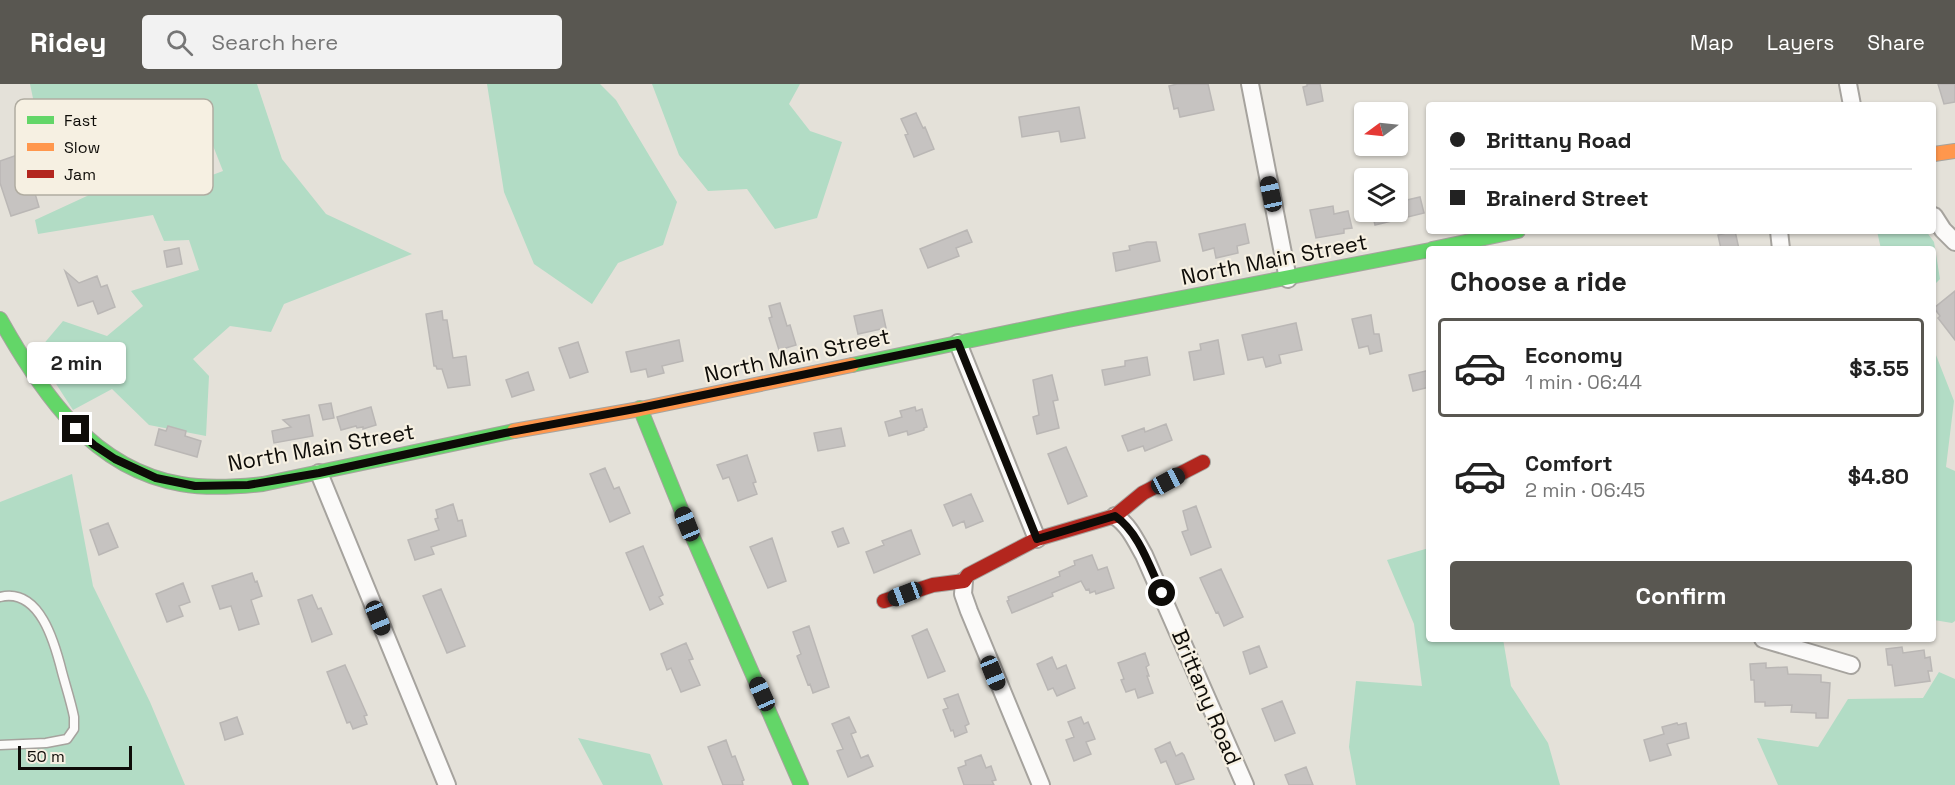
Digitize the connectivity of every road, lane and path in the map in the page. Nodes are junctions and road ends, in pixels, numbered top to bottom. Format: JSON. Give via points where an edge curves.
{"nodes":[{"id":1,"x":1250,"y":84,"type":"edge"},
{"id":2,"x":1848,"y":84,"type":"edge"},
{"id":3,"x":1851,"y":102,"type":"edge"},
{"id":4,"x":1955,"y":151,"type":"edge"},
{"id":5,"x":1936,"y":154,"type":"edge"},
{"id":6,"x":1936,"y":219,"type":"edge"},
{"id":7,"x":1504,"y":234,"type":"edge"},
{"id":8,"x":1955,"y":242,"type":"edge"},
{"id":9,"x":1446,"y":246,"type":"edge"},
{"id":10,"x":1426,"y":250,"type":"edge"},
{"id":11,"x":1288,"y":279,"type":"junction"},
{"id":12,"x":0,"y":319,"type":"edge"},
{"id":13,"x":958,"y":343,"type":"junction"},
{"id":14,"x":640,"y":408,"type":"junction"},
{"id":15,"x":1203,"y":462,"type":"dead end"},
{"id":16,"x":319,"y":473,"type":"junction"},
{"id":17,"x":1115,"y":516,"type":"junction"},
{"id":18,"x":1037,"y":539,"type":"junction"},
{"id":19,"x":964,"y":581,"type":"junction"},
{"id":20,"x":0,"y":597,"type":"edge"},
{"id":21,"x":884,"y":601,"type":"dead end"},
{"id":22,"x":1773,"y":642,"type":"edge"},
{"id":23,"x":1851,"y":665,"type":"dead end"},
{"id":24,"x":0,"y":745,"type":"edge"},
{"id":25,"x":447,"y":785,"type":"edge"},
{"id":26,"x":801,"y":785,"type":"edge"},
{"id":27,"x":1041,"y":785,"type":"edge"},
{"id":28,"x":1245,"y":785,"type":"edge"}],
"edges":[{"from":1,"to":11,"type":"street"},
{"from":2,"to":3,"type":"street"},
{"from":4,"to":5,"type":"street"},
{"from":6,"to":8,"type":"street"},
{"from":7,"to":9,"type":"street","name":"North Main Street"},
{"from":10,"to":11,"type":"street","name":"North Main Street"},
{"from":11,"to":13,"type":"street","name":"North Main Street"},
{"from":12,"to":16,"type":"street","name":"North Main Street","via":[[43,390],[76,429],[135,470],[172,482],[228,487]]},
{"from":13,"to":14,"type":"street","name":"North Main Street"},
{"from":13,"to":18,"type":"street"},
{"from":14,"to":16,"type":"street","name":"North Main Street"},
{"from":14,"to":26,"type":"street"},
{"from":15,"to":17,"type":"street","via":[[1133,499]]},
{"from":16,"to":25,"type":"street"},
{"from":17,"to":18,"type":"street"},
{"from":17,"to":28,"type":"street","name":"Brittany Road","via":[[1131,532],[1144,555]]},
{"from":18,"to":19,"type":"street","via":[[968,575]]},
{"from":19,"to":21,"type":"street","via":[[926,586]]},
{"from":19,"to":27,"type":"street","via":[[963,594],[969,611]]},
{"from":20,"to":24,"type":"lane","via":[[27,602],[48,627],[56,645],[74,729],[67,739]]},
{"from":22,"to":23,"type":"street"}]}
